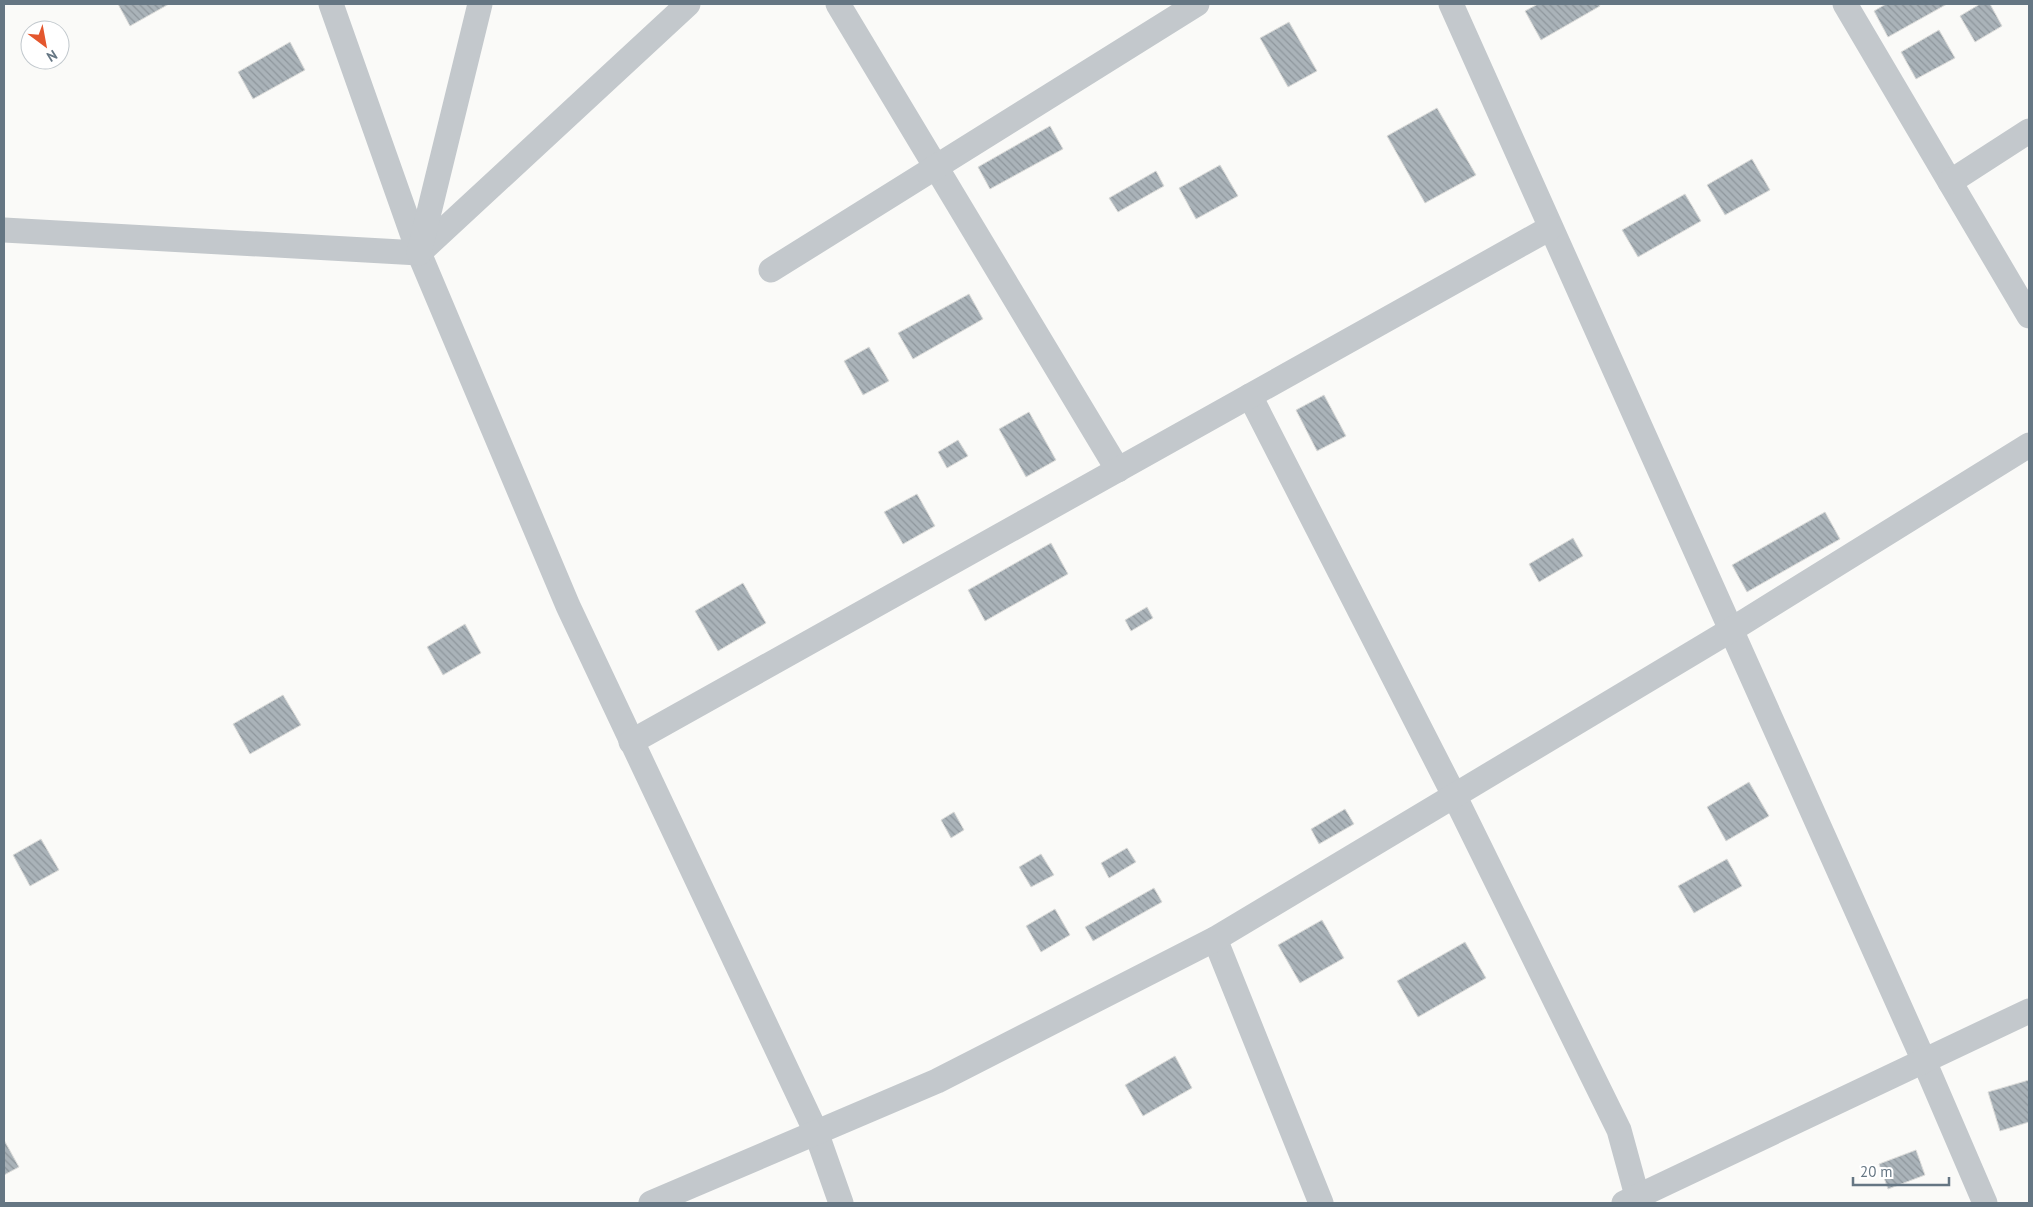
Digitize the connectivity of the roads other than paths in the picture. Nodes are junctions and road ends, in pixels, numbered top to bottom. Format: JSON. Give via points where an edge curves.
{"nodes":[{"id":1,"x":331,"y":4,"type":"edge"},
{"id":2,"x":480,"y":4,"type":"edge"},
{"id":3,"x":688,"y":4,"type":"edge"},
{"id":4,"x":838,"y":4,"type":"edge"},
{"id":5,"x":1197,"y":4,"type":"edge"},
{"id":6,"x":1451,"y":4,"type":"edge"},
{"id":7,"x":1845,"y":4,"type":"edge"},
{"id":8,"x":2029,"y":131,"type":"edge"},
{"id":9,"x":936,"y":166,"type":"junction"},
{"id":10,"x":1950,"y":182,"type":"junction"},
{"id":11,"x":1550,"y":228,"type":"junction"},
{"id":12,"x":4,"y":230,"type":"edge"},
{"id":13,"x":419,"y":253,"type":"junction"},
{"id":14,"x":770,"y":270,"type":"dead end"},
{"id":15,"x":2029,"y":316,"type":"edge"},
{"id":16,"x":1250,"y":396,"type":"junction"},
{"id":17,"x":2029,"y":445,"type":"edge"},
{"id":18,"x":1118,"y":470,"type":"junction"},
{"id":19,"x":1731,"y":630,"type":"junction"},
{"id":20,"x":631,"y":742,"type":"junction"},
{"id":21,"x":1454,"y":795,"type":"junction"},
{"id":22,"x":1215,"y":939,"type":"junction"},
{"id":23,"x":2029,"y":1011,"type":"edge"},
{"id":24,"x":1924,"y":1061,"type":"junction"},
{"id":25,"x":816,"y":1132,"type":"junction"},
{"id":26,"x":1633,"y":1201,"type":"edge"},
{"id":27,"x":652,"y":1203,"type":"edge"},
{"id":28,"x":841,"y":1203,"type":"edge"},
{"id":29,"x":1321,"y":1203,"type":"edge"},
{"id":30,"x":1985,"y":1203,"type":"edge"}],
"edges":[{"from":1,"to":13,"type":"street"},
{"from":2,"to":13,"type":"street"},
{"from":3,"to":13,"type":"street"},
{"from":4,"to":9,"type":"street"},
{"from":5,"to":9,"type":"street"},
{"from":6,"to":11,"type":"street"},
{"from":7,"to":10,"type":"street"},
{"from":8,"to":10,"type":"street"},
{"from":9,"to":14,"type":"street"},
{"from":9,"to":18,"type":"street"},
{"from":10,"to":15,"type":"street"},
{"from":11,"to":16,"type":"street"},
{"from":11,"to":19,"type":"street"},
{"from":12,"to":13,"type":"street"},
{"from":13,"to":20,"type":"street","via":[[568,606]]},
{"from":16,"to":18,"type":"street"},
{"from":16,"to":21,"type":"street"},
{"from":17,"to":19,"type":"street"},
{"from":18,"to":20,"type":"street"},
{"from":19,"to":21,"type":"street"},
{"from":19,"to":24,"type":"street"},
{"from":20,"to":25,"type":"street"},
{"from":21,"to":22,"type":"street"},
{"from":21,"to":26,"type":"street","via":[[1619,1130]]},
{"from":22,"to":25,"type":"street","via":[[937,1081]]},
{"from":22,"to":29,"type":"street"},
{"from":23,"to":24,"type":"street"},
{"from":24,"to":26,"type":"street"},
{"from":24,"to":30,"type":"street"},
{"from":25,"to":27,"type":"street"},
{"from":25,"to":28,"type":"street"}]}
